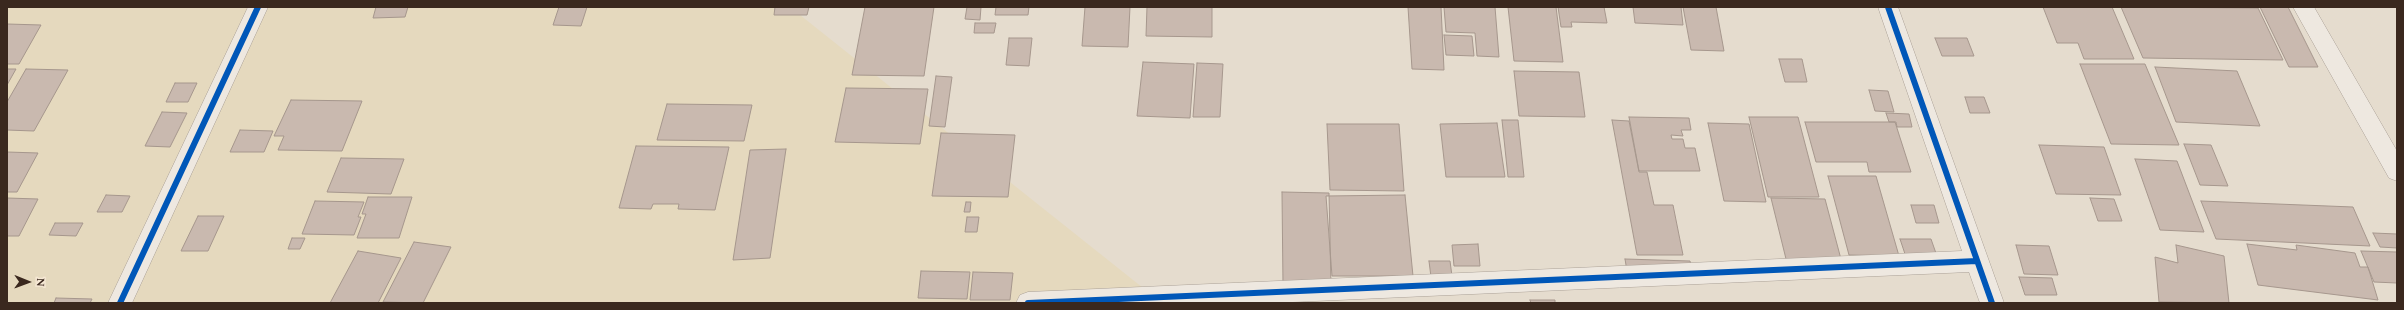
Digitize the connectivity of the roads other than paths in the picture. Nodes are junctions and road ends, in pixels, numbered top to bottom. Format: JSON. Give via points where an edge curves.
{"nodes":[{"id":1,"x":258,"y":7,"type":"edge"},
{"id":2,"x":1888,"y":7,"type":"edge"},
{"id":3,"x":2303,"y":7,"type":"edge"},
{"id":4,"x":2397,"y":171,"type":"edge"},
{"id":5,"x":1978,"y":261,"type":"junction"},
{"id":6,"x":120,"y":303,"type":"edge"},
{"id":7,"x":1028,"y":303,"type":"edge"},
{"id":8,"x":1992,"y":303,"type":"edge"}],
"edges":[{"from":1,"to":6,"type":"street"},
{"from":2,"to":5,"type":"street"},
{"from":3,"to":4,"type":"street"},
{"from":5,"to":7,"type":"street"},
{"from":5,"to":8,"type":"street"}]}
